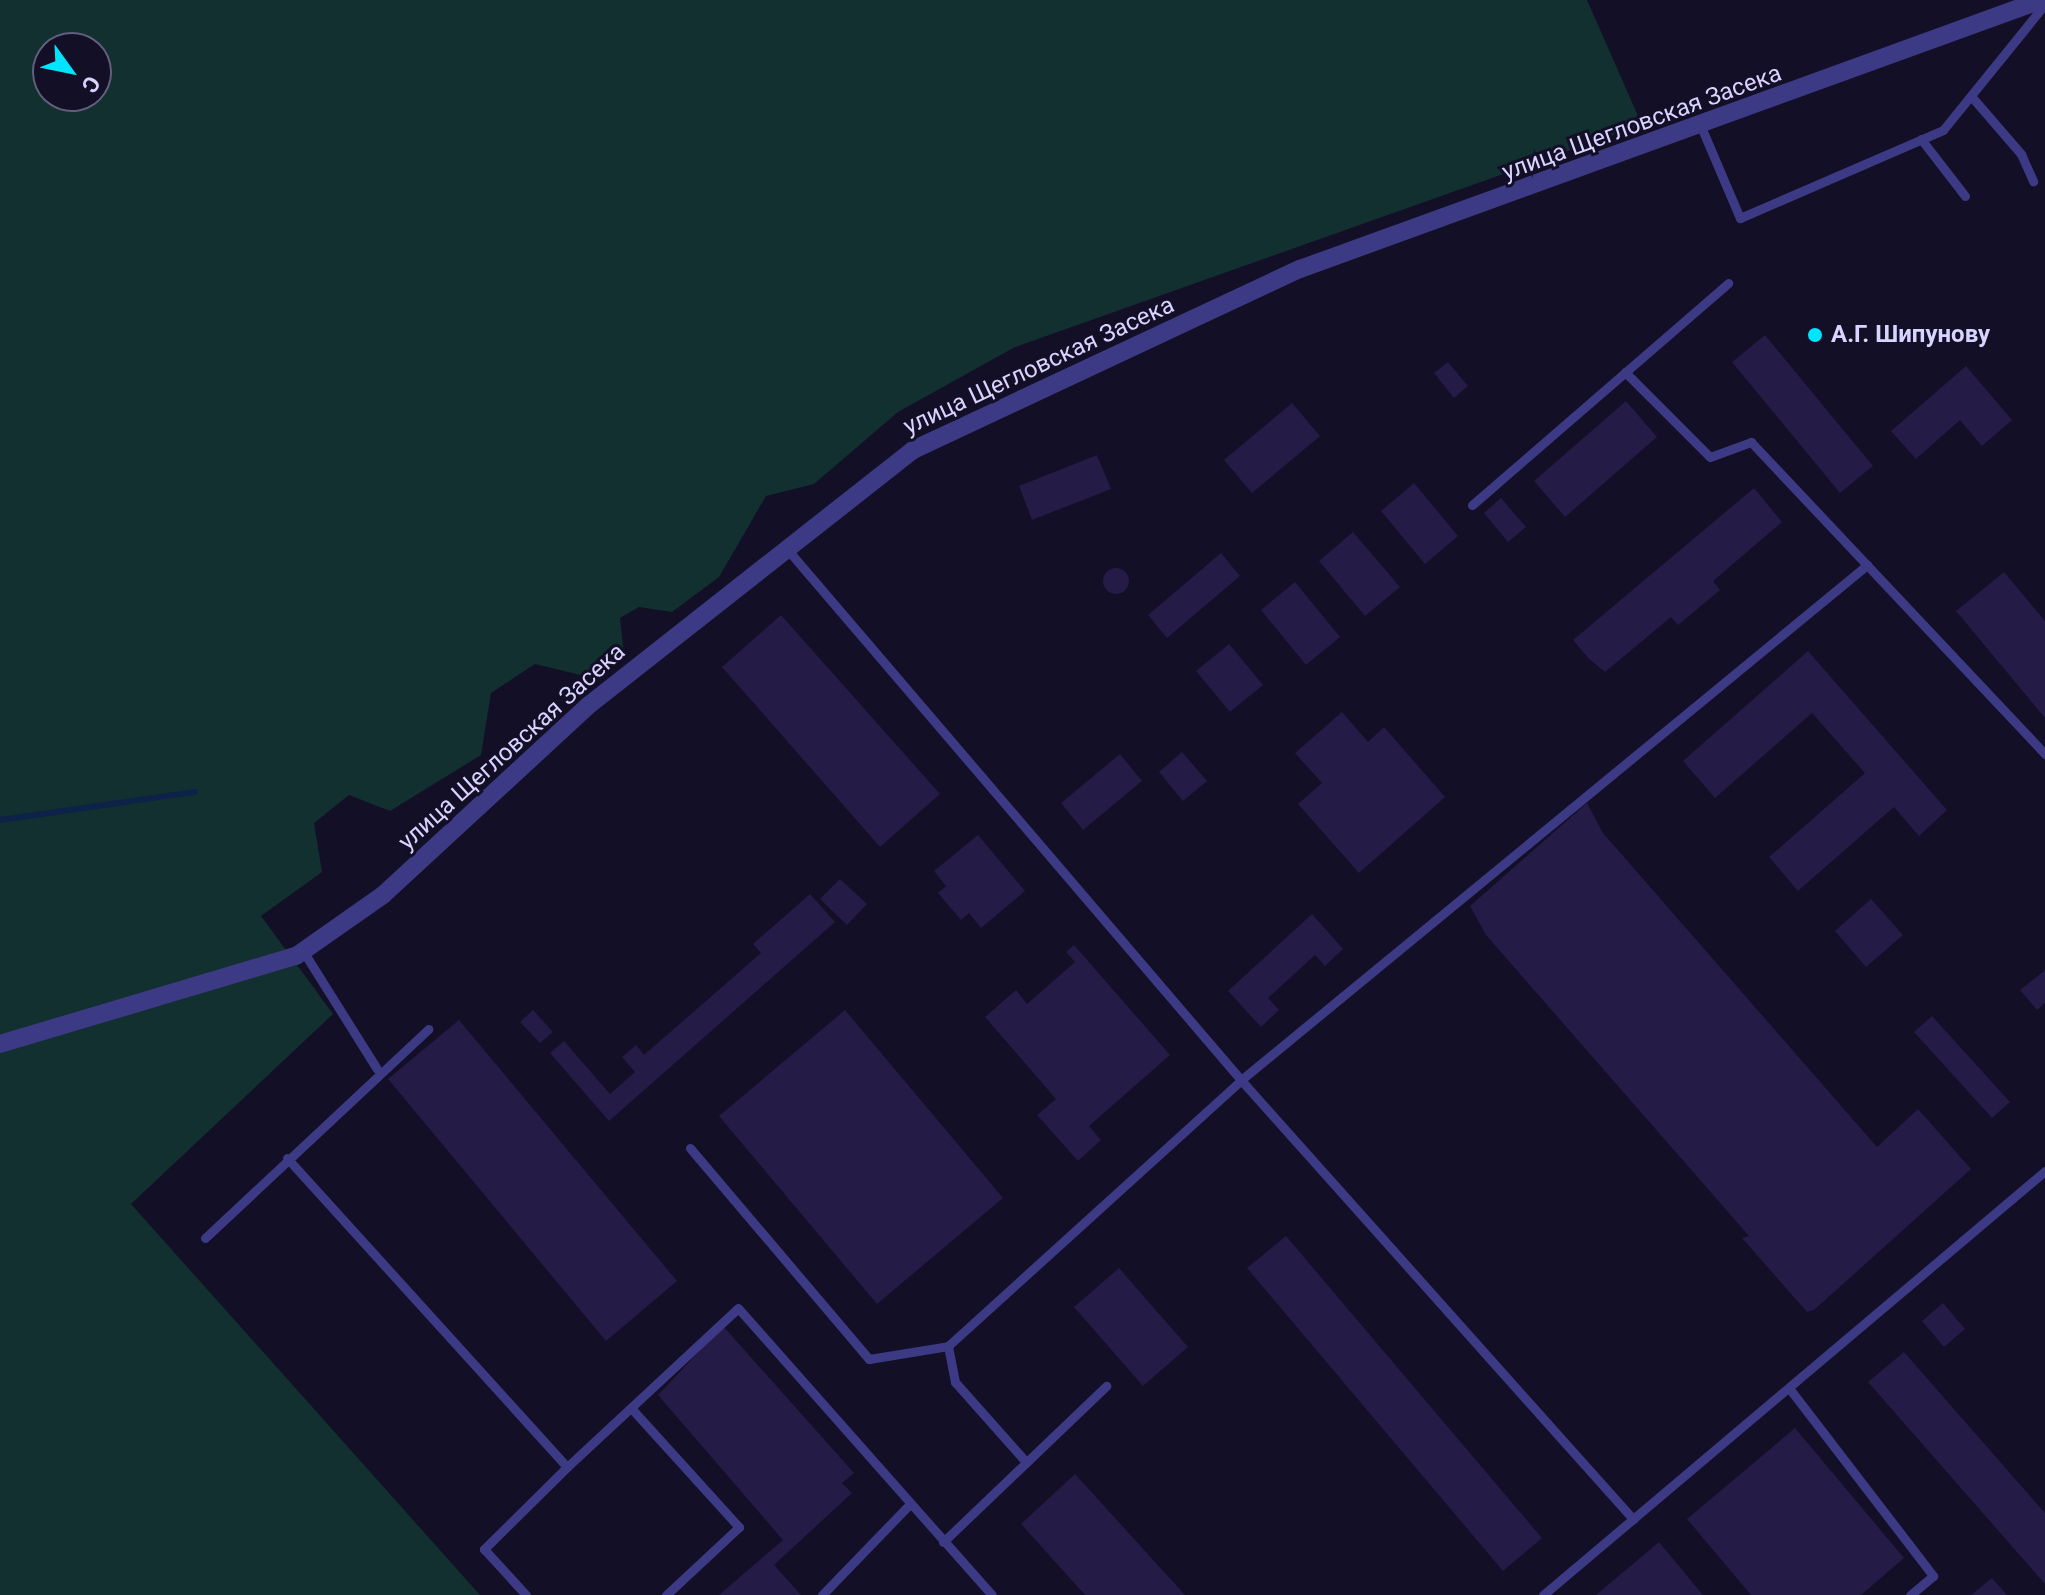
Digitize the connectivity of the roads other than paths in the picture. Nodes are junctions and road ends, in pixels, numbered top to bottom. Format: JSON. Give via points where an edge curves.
{"nodes":[{"id":1,"x":2043,"y":2,"type":"edge"},
{"id":2,"x":1971,"y":96,"type":"junction"},
{"id":3,"x":1702,"y":129,"type":"junction"},
{"id":4,"x":1921,"y":139,"type":"junction"},
{"id":5,"x":2033,"y":181,"type":"dead end"},
{"id":6,"x":1965,"y":196,"type":"dead end"},
{"id":7,"x":1728,"y":283,"type":"dead end"},
{"id":8,"x":1625,"y":372,"type":"junction"},
{"id":9,"x":1472,"y":505,"type":"dead end"},
{"id":10,"x":787,"y":549,"type":"junction"},
{"id":11,"x":1867,"y":565,"type":"junction"},
{"id":12,"x":2045,"y":754,"type":"edge"},
{"id":13,"x":303,"y":951,"type":"junction"},
{"id":14,"x":428,"y":1029,"type":"dead end"},
{"id":15,"x":0,"y":1044,"type":"edge"},
{"id":16,"x":377,"y":1069,"type":"junction"},
{"id":17,"x":1241,"y":1080,"type":"junction"},
{"id":18,"x":690,"y":1148,"type":"dead end"},
{"id":19,"x":287,"y":1158,"type":"junction"},
{"id":20,"x":2045,"y":1171,"type":"edge"},
{"id":21,"x":205,"y":1238,"type":"dead end"},
{"id":22,"x":948,"y":1346,"type":"junction"},
{"id":23,"x":1106,"y":1386,"type":"dead end"},
{"id":24,"x":1789,"y":1388,"type":"junction"},
{"id":25,"x":631,"y":1408,"type":"junction"},
{"id":26,"x":1026,"y":1462,"type":"junction"},
{"id":27,"x":567,"y":1467,"type":"junction"},
{"id":28,"x":908,"y":1506,"type":"junction"},
{"id":29,"x":1633,"y":1519,"type":"junction"},
{"id":30,"x":943,"y":1542,"type":"junction"},
{"id":31,"x":526,"y":1595,"type":"edge"},
{"id":32,"x":666,"y":1595,"type":"edge"},
{"id":33,"x":822,"y":1595,"type":"edge"},
{"id":34,"x":992,"y":1595,"type":"edge"},
{"id":35,"x":1543,"y":1595,"type":"edge"},
{"id":36,"x":1910,"y":1595,"type":"edge"}],
"edges":[{"from":1,"to":2,"type":"lane"},
{"from":1,"to":3,"type":"street","name":"улица Щегловская Засека","via":[[1926,36],[1723,115]]},
{"from":2,"to":4,"type":"lane","via":[[1943,130]]},
{"from":2,"to":5,"type":"lane","via":[[2021,154]]},
{"from":3,"to":4,"type":"lane","via":[[1740,218]]},
{"from":3,"to":10,"type":"street","name":"улица Щегловская Засека","via":[[1286,276],[913,450]]},
{"from":4,"to":6,"type":"lane"},
{"from":7,"to":8,"type":"lane"},
{"from":8,"to":9,"type":"lane"},
{"from":8,"to":11,"type":"lane","via":[[1710,457],[1751,442]]},
{"from":10,"to":13,"type":"street","name":"улица Щегловская Засека","via":[[589,705],[383,895]]},
{"from":10,"to":17,"type":"lane"},
{"from":11,"to":12,"type":"lane"},
{"from":11,"to":17,"type":"lane"},
{"from":13,"to":15,"type":"street","name":"улица Щегловская Засека"},
{"from":13,"to":16,"type":"lane"},
{"from":14,"to":16,"type":"lane"},
{"from":16,"to":19,"type":"lane"},
{"from":17,"to":22,"type":"lane"},
{"from":17,"to":29,"type":"lane"},
{"from":18,"to":22,"type":"lane","via":[[869,1359]]},
{"from":19,"to":21,"type":"lane"},
{"from":19,"to":27,"type":"lane"},
{"from":20,"to":24,"type":"lane"},
{"from":22,"to":26,"type":"lane","via":[[955,1382]]},
{"from":23,"to":26,"type":"lane"},
{"from":24,"to":29,"type":"lane"},
{"from":24,"to":36,"type":"lane","via":[[1933,1576]]},
{"from":25,"to":27,"type":"lane"},
{"from":25,"to":28,"type":"lane","via":[[738,1308]]},
{"from":25,"to":32,"type":"lane","via":[[739,1527]]},
{"from":26,"to":30,"type":"lane"},
{"from":27,"to":31,"type":"lane","via":[[484,1549]]},
{"from":28,"to":30,"type":"lane"},
{"from":28,"to":33,"type":"lane"},
{"from":29,"to":35,"type":"lane"},
{"from":30,"to":34,"type":"lane"}]}
